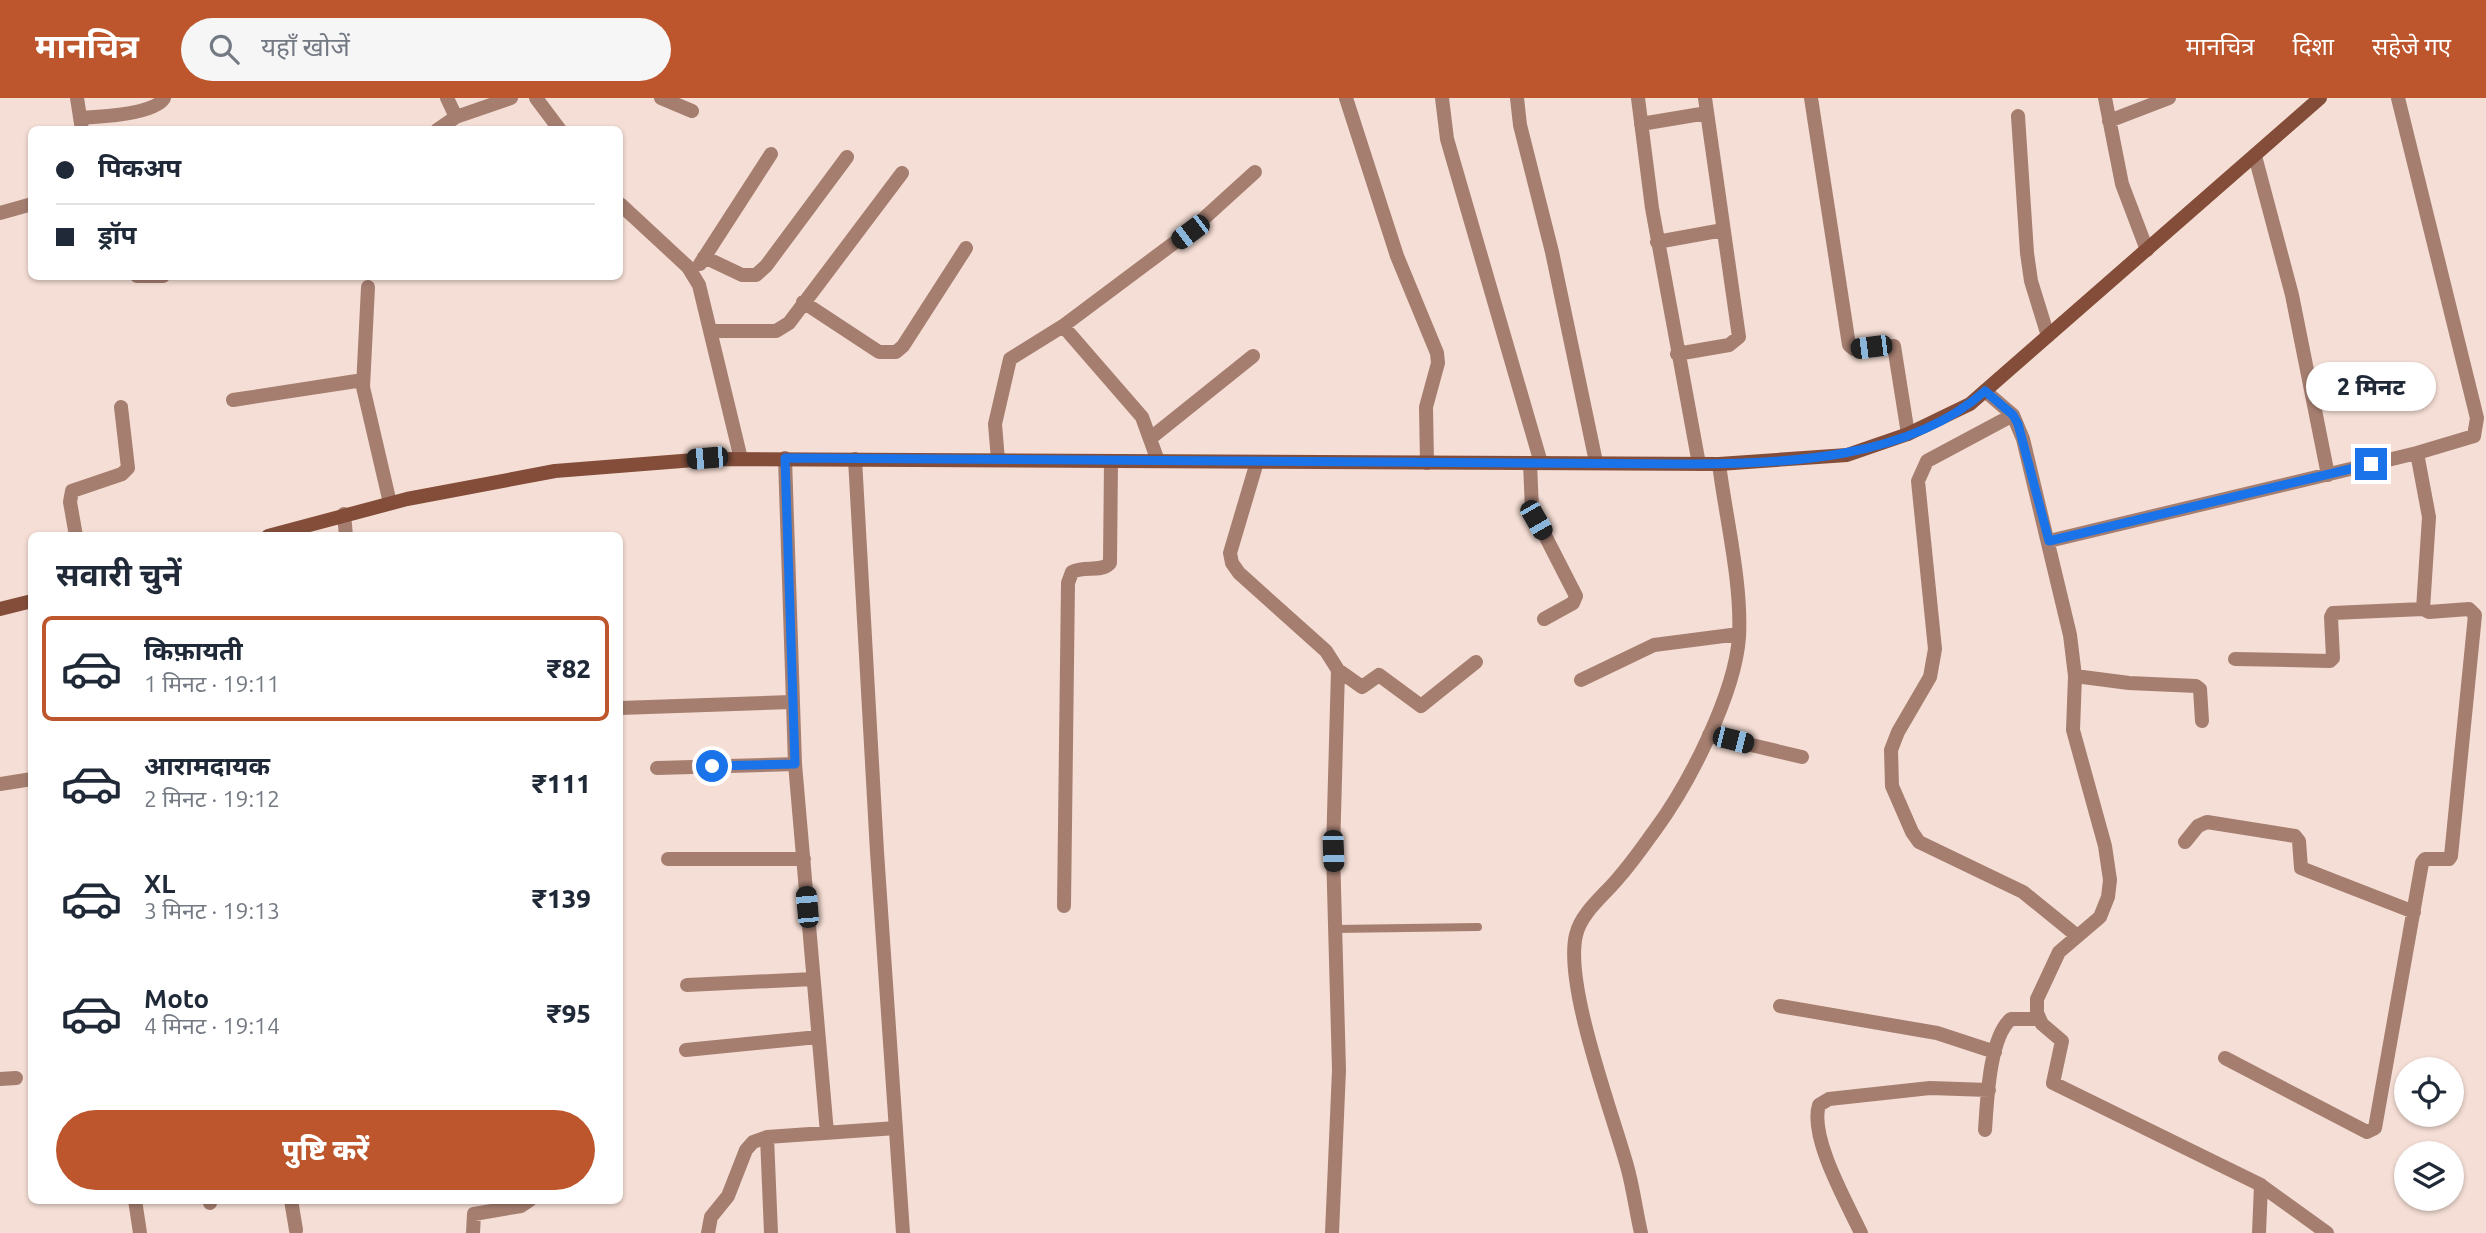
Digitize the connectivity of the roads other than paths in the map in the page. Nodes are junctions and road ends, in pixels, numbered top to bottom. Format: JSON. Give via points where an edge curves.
{"nodes":[{"id":1,"x":77,"y":98,"type":"edge"},
{"id":2,"x":164,"y":98,"type":"edge"},
{"id":3,"x":447,"y":98,"type":"edge"},
{"id":4,"x":511,"y":98,"type":"edge"},
{"id":5,"x":536,"y":98,"type":"edge"},
{"id":6,"x":662,"y":98,"type":"edge"},
{"id":7,"x":1346,"y":98,"type":"edge"},
{"id":8,"x":1443,"y":98,"type":"edge"},
{"id":9,"x":1517,"y":98,"type":"edge"},
{"id":10,"x":1638,"y":98,"type":"edge"},
{"id":11,"x":1811,"y":98,"type":"edge"},
{"id":12,"x":2105,"y":98,"type":"edge"},
{"id":13,"x":2169,"y":98,"type":"edge"},
{"id":14,"x":2320,"y":98,"type":"edge"},
{"id":15,"x":2398,"y":98,"type":"edge"},
{"id":16,"x":1706,"y":105,"type":"edge"},
{"id":17,"x":692,"y":111,"type":"dead end"},
{"id":18,"x":2018,"y":116,"type":"dead end"},
{"id":19,"x":456,"y":117,"type":"junction"},
{"id":20,"x":2109,"y":121,"type":"junction"},
{"id":21,"x":81,"y":124,"type":"edge"},
{"id":22,"x":1641,"y":124,"type":"junction"},
{"id":23,"x":443,"y":126,"type":"edge"},
{"id":24,"x":558,"y":126,"type":"edge"},
{"id":25,"x":771,"y":154,"type":"dead end"},
{"id":26,"x":846,"y":157,"type":"dead end"},
{"id":27,"x":2256,"y":161,"type":"junction"},
{"id":28,"x":1255,"y":172,"type":"dead end"},
{"id":29,"x":902,"y":173,"type":"dead end"},
{"id":30,"x":28,"y":205,"type":"edge"},
{"id":31,"x":623,"y":207,"type":"edge"},
{"id":32,"x":0,"y":213,"type":"edge"},
{"id":33,"x":1723,"y":230,"type":"junction"},
{"id":34,"x":1657,"y":242,"type":"junction"},
{"id":35,"x":967,"y":248,"type":"dead end"},
{"id":36,"x":2147,"y":250,"type":"junction"},
{"id":37,"x":704,"y":257,"type":"junction"},
{"id":38,"x":693,"y":274,"type":"junction"},
{"id":39,"x":368,"y":287,"type":"dead end"},
{"id":40,"x":803,"y":302,"type":"junction"},
{"id":41,"x":1063,"y":326,"type":"junction"},
{"id":42,"x":712,"y":331,"type":"junction"},
{"id":43,"x":2048,"y":336,"type":"junction"},
{"id":44,"x":1677,"y":354,"type":"junction"},
{"id":45,"x":1253,"y":356,"type":"dead end"},
{"id":46,"x":363,"y":380,"type":"junction"},
{"id":47,"x":233,"y":400,"type":"dead end"},
{"id":48,"x":1999,"y":403,"type":"junction"},
{"id":49,"x":121,"y":407,"type":"dead end"},
{"id":50,"x":1908,"y":434,"type":"junction"},
{"id":51,"x":1152,"y":437,"type":"junction"},
{"id":52,"x":2417,"y":453,"type":"junction"},
{"id":53,"x":741,"y":458,"type":"junction"},
{"id":54,"x":785,"y":458,"type":"junction"},
{"id":55,"x":855,"y":458,"type":"junction"},
{"id":56,"x":998,"y":460,"type":"junction"},
{"id":57,"x":1158,"y":461,"type":"junction"},
{"id":58,"x":1596,"y":462,"type":"junction"},
{"id":59,"x":1427,"y":463,"type":"junction"},
{"id":60,"x":1699,"y":464,"type":"junction"},
{"id":61,"x":1533,"y":473,"type":"junction"},
{"id":62,"x":1720,"y":473,"type":"junction"},
{"id":63,"x":1111,"y":474,"type":"junction"},
{"id":64,"x":1254,"y":474,"type":"junction"},
{"id":65,"x":2328,"y":475,"type":"junction"},
{"id":66,"x":390,"y":503,"type":"junction"},
{"id":67,"x":345,"y":527,"type":"edge"},
{"id":68,"x":75,"y":532,"type":"edge"},
{"id":69,"x":302,"y":532,"type":"edge"},
{"id":70,"x":2049,"y":541,"type":"junction"},
{"id":71,"x":28,"y":602,"type":"edge"},
{"id":72,"x":0,"y":609,"type":"edge"},
{"id":73,"x":2423,"y":609,"type":"junction"},
{"id":74,"x":1544,"y":619,"type":"dead end"},
{"id":75,"x":1739,"y":634,"type":"junction"},
{"id":76,"x":2235,"y":659,"type":"dead end"},
{"id":77,"x":1476,"y":662,"type":"dead end"},
{"id":78,"x":1338,"y":670,"type":"junction"},
{"id":79,"x":2075,"y":676,"type":"junction"},
{"id":80,"x":1581,"y":680,"type":"dead end"},
{"id":81,"x":791,"y":702,"type":"junction"},
{"id":82,"x":623,"y":708,"type":"edge"},
{"id":83,"x":2202,"y":721,"type":"dead end"},
{"id":84,"x":1709,"y":735,"type":"junction"},
{"id":85,"x":1802,"y":757,"type":"dead end"},
{"id":86,"x":795,"y":764,"type":"junction"},
{"id":87,"x":657,"y":768,"type":"dead end"},
{"id":88,"x":28,"y":780,"type":"edge"},
{"id":89,"x":0,"y":784,"type":"edge"},
{"id":90,"x":2185,"y":842,"type":"dead end"},
{"id":91,"x":668,"y":859,"type":"dead end"},
{"id":92,"x":804,"y":859,"type":"junction"},
{"id":93,"x":1065,"y":906,"type":"dead end"},
{"id":94,"x":2414,"y":912,"type":"junction"},
{"id":95,"x":1478,"y":927,"type":"dead end"},
{"id":96,"x":1335,"y":929,"type":"junction"},
{"id":97,"x":2076,"y":935,"type":"junction"},
{"id":98,"x":813,"y":979,"type":"junction"},
{"id":99,"x":687,"y":985,"type":"dead end"},
{"id":100,"x":1780,"y":1006,"type":"dead end"},
{"id":101,"x":2039,"y":1018,"type":"junction"},
{"id":102,"x":818,"y":1037,"type":"junction"},
{"id":103,"x":686,"y":1050,"type":"dead end"},
{"id":104,"x":1995,"y":1052,"type":"junction"},
{"id":105,"x":2225,"y":1058,"type":"dead end"},
{"id":106,"x":16,"y":1078,"type":"dead end"},
{"id":107,"x":0,"y":1080,"type":"edge"},
{"id":108,"x":1989,"y":1090,"type":"junction"},
{"id":109,"x":896,"y":1128,"type":"junction"},
{"id":110,"x":1985,"y":1130,"type":"dead end"},
{"id":111,"x":827,"y":1133,"type":"junction"},
{"id":112,"x":767,"y":1138,"type":"junction"},
{"id":113,"x":2261,"y":1185,"type":"junction"},
{"id":114,"x":136,"y":1204,"type":"edge"},
{"id":115,"x":292,"y":1204,"type":"edge"},
{"id":116,"x":524,"y":1204,"type":"edge"},
{"id":117,"x":296,"y":1230,"type":"dead end"},
{"id":118,"x":140,"y":1233,"type":"edge"},
{"id":119,"x":473,"y":1233,"type":"edge"},
{"id":120,"x":708,"y":1233,"type":"edge"},
{"id":121,"x":771,"y":1233,"type":"edge"},
{"id":122,"x":903,"y":1233,"type":"edge"},
{"id":123,"x":1332,"y":1233,"type":"edge"},
{"id":124,"x":1641,"y":1233,"type":"edge"},
{"id":125,"x":1861,"y":1233,"type":"edge"},
{"id":126,"x":2259,"y":1233,"type":"edge"},
{"id":127,"x":2327,"y":1233,"type":"edge"}],
"edges":[{"from":1,"to":21,"type":"street"},
{"from":2,"to":21,"type":"street","via":[[157,106]]},
{"from":3,"to":19,"type":"street"},
{"from":4,"to":19,"type":"street"},
{"from":5,"to":24,"type":"street"},
{"from":6,"to":17,"type":"street"},
{"from":7,"to":59,"type":"street","via":[[1397,256],[1437,353],[1426,407]]},
{"from":8,"to":61,"type":"street","via":[[1447,139]]},
{"from":9,"to":58,"type":"street"},
{"from":10,"to":22,"type":"street"},
{"from":11,"to":50,"type":"street","via":[[1849,345],[1854,349],[1894,346]]},
{"from":12,"to":20,"type":"street"},
{"from":13,"to":20,"type":"street"},
{"from":14,"to":27,"type":"street"},
{"from":15,"to":52,"type":"street","via":[[2477,428],[2474,436],[2464,441]]},
{"from":16,"to":22,"type":"street"},
{"from":16,"to":33,"type":"street"},
{"from":18,"to":43,"type":"street","via":[[2027,253]]},
{"from":19,"to":23,"type":"street"},
{"from":20,"to":36,"type":"street","via":[[2128,206]]},
{"from":22,"to":34,"type":"street"},
{"from":25,"to":37,"type":"street"},
{"from":26,"to":37,"type":"street","via":[[756,275],[743,275]]},
{"from":27,"to":36,"type":"street"},
{"from":27,"to":65,"type":"street","via":[[2292,295]]},
{"from":28,"to":41,"type":"street","via":[[1190,232]]},
{"from":29,"to":40,"type":"street"},
{"from":30,"to":32,"type":"street"},
{"from":31,"to":38,"type":"street"},
{"from":33,"to":34,"type":"street"},
{"from":33,"to":44,"type":"street","via":[[1739,337],[1729,345]]},
{"from":34,"to":44,"type":"street"},
{"from":35,"to":40,"type":"street","via":[[896,352],[879,352]]},
{"from":36,"to":43,"type":"street"},
{"from":37,"to":38,"type":"street"},
{"from":38,"to":42,"type":"street"},
{"from":39,"to":46,"type":"street"},
{"from":40,"to":42,"type":"street","via":[[789,323],[776,331]]},
{"from":41,"to":51,"type":"street","via":[[1142,417]]},
{"from":41,"to":56,"type":"street","via":[[1008,363],[995,429]]},
{"from":42,"to":53,"type":"street"},
{"from":43,"to":48,"type":"street"},
{"from":44,"to":60,"type":"street"},
{"from":45,"to":51,"type":"street"},
{"from":46,"to":47,"type":"street"},
{"from":46,"to":66,"type":"street","via":[[369,424]]},
{"from":48,"to":50,"type":"street","via":[[1970,404]]},
{"from":48,"to":70,"type":"street","via":[[2023,439]]},
{"from":48,"to":97,"type":"street","via":[[1921,470],[1918,481],[1935,649],[1930,677],[1894,741],[1890,771],[1902,812],[1919,842],[2023,892]]},
{"from":49,"to":68,"type":"street","via":[[128,468],[72,491]]},
{"from":50,"to":62,"type":"street","via":[[1847,455]]},
{"from":51,"to":57,"type":"street"},
{"from":52,"to":65,"type":"street"},
{"from":52,"to":73,"type":"street","via":[[2429,524]]},
{"from":53,"to":54,"type":"street"},
{"from":53,"to":66,"type":"street","via":[[555,471]]},
{"from":54,"to":55,"type":"street"},
{"from":54,"to":81,"type":"street"},
{"from":55,"to":56,"type":"street"},
{"from":55,"to":109,"type":"street"},
{"from":56,"to":63,"type":"street"},
{"from":57,"to":63,"type":"street"},
{"from":57,"to":64,"type":"street"},
{"from":58,"to":60,"type":"street"},
{"from":58,"to":61,"type":"street"},
{"from":59,"to":61,"type":"street"},
{"from":59,"to":64,"type":"street"},
{"from":60,"to":62,"type":"street"},
{"from":61,"to":74,"type":"street","via":[[1536,520],[1576,596],[1573,603]]},
{"from":62,"to":75,"type":"street"},
{"from":63,"to":93,"type":"street","via":[[1110,563],[1104,568],[1078,568],[1068,583]]},
{"from":64,"to":78,"type":"street","via":[[1233,543],[1232,563],[1326,651]]},
{"from":65,"to":70,"type":"street"},
{"from":66,"to":67,"type":"street"},
{"from":67,"to":69,"type":"street"},
{"from":70,"to":79,"type":"street"},
{"from":71,"to":72,"type":"street"},
{"from":73,"to":76,"type":"street","via":[[2333,613],[2330,661]]},
{"from":73,"to":94,"type":"street","via":[[2469,608],[2475,615],[2451,856],[2423,860]]},
{"from":75,"to":80,"type":"street","via":[[1654,645]]},
{"from":75,"to":84,"type":"street","via":[[1734,667]]},
{"from":77,"to":78,"type":"street","via":[[1421,706],[1380,676],[1362,687]]},
{"from":78,"to":96,"type":"street"},
{"from":79,"to":83,"type":"street","via":[[2196,686],[2200,688]]},
{"from":79,"to":97,"type":"street","via":[[2073,730],[2110,880],[2100,917]]},
{"from":81,"to":82,"type":"street"},
{"from":81,"to":86,"type":"street"},
{"from":84,"to":85,"type":"street"},
{"from":84,"to":124,"type":"street","via":[[1663,820],[1576,932],[1578,991]]},
{"from":86,"to":87,"type":"street"},
{"from":86,"to":92,"type":"street"},
{"from":88,"to":89,"type":"street"},
{"from":90,"to":94,"type":"street","via":[[2198,825],[2207,822],[2295,836],[2301,868]]},
{"from":91,"to":92,"type":"street"},
{"from":92,"to":98,"type":"street"},
{"from":94,"to":105,"type":"street","via":[[2378,1122],[2372,1132],[2341,1121]]},
{"from":95,"to":96,"type":"lane"},
{"from":96,"to":123,"type":"street","via":[[1339,1070]]},
{"from":97,"to":101,"type":"street","via":[[2047,974],[2037,999]]},
{"from":98,"to":99,"type":"street"},
{"from":98,"to":102,"type":"street"},
{"from":100,"to":104,"type":"street","via":[[1928,1031]]},
{"from":101,"to":104,"type":"street","via":[[2011,1019]]},
{"from":101,"to":113,"type":"street","via":[[2062,1041],[2056,1086]]},
{"from":102,"to":103,"type":"street"},
{"from":102,"to":111,"type":"street"},
{"from":104,"to":108,"type":"street"},
{"from":106,"to":107,"type":"street"},
{"from":108,"to":110,"type":"street"},
{"from":108,"to":125,"type":"street","via":[[1899,1091],[1829,1099],[1819,1105],[1819,1129],[1830,1163]]},
{"from":109,"to":111,"type":"street"},
{"from":109,"to":122,"type":"street"},
{"from":111,"to":112,"type":"street"},
{"from":112,"to":120,"type":"street","via":[[746,1150],[728,1196],[711,1217]]},
{"from":112,"to":121,"type":"street"},
{"from":113,"to":126,"type":"street"},
{"from":113,"to":127,"type":"street"},
{"from":114,"to":118,"type":"street"},
{"from":115,"to":117,"type":"street"},
{"from":116,"to":119,"type":"street","via":[[474,1214]]}]}
